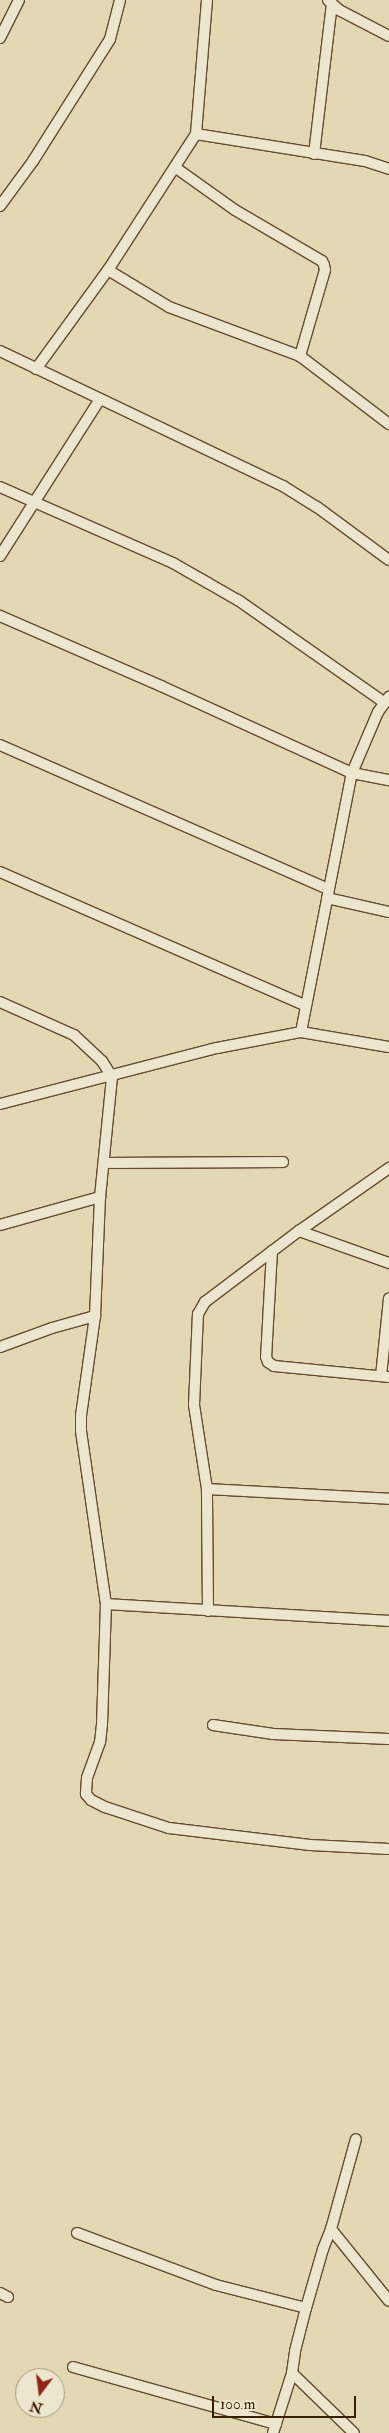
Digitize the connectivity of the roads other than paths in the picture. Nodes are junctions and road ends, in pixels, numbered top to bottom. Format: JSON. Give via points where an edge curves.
{"nodes":[{"id":1,"x":19,"y":0,"type":"edge"},
{"id":2,"x":120,"y":0,"type":"edge"},
{"id":3,"x":207,"y":0,"type":"edge"},
{"id":4,"x":330,"y":2,"type":"edge"},
{"id":5,"x":389,"y":36,"type":"edge"},
{"id":6,"x":0,"y":38,"type":"edge"},
{"id":7,"x":196,"y":134,"type":"junction"},
{"id":8,"x":314,"y":154,"type":"junction"},
{"id":9,"x":176,"y":168,"type":"junction"},
{"id":10,"x":389,"y":169,"type":"edge"},
{"id":11,"x":0,"y":206,"type":"edge"},
{"id":12,"x":108,"y":270,"type":"junction"},
{"id":13,"x":0,"y":351,"type":"edge"},
{"id":14,"x":300,"y":356,"type":"junction"},
{"id":15,"x":36,"y":369,"type":"junction"},
{"id":16,"x":100,"y":399,"type":"junction"},
{"id":17,"x":389,"y":424,"type":"edge"},
{"id":18,"x":0,"y":487,"type":"edge"},
{"id":19,"x":34,"y":502,"type":"junction"},
{"id":20,"x":0,"y":556,"type":"edge"},
{"id":21,"x":389,"y":560,"type":"edge"},
{"id":22,"x":0,"y":616,"type":"edge"},
{"id":23,"x":387,"y":700,"type":"edge"},
{"id":24,"x":0,"y":745,"type":"edge"},
{"id":25,"x":352,"y":773,"type":"junction"},
{"id":26,"x":389,"y":780,"type":"edge"},
{"id":27,"x":0,"y":872,"type":"edge"},
{"id":28,"x":328,"y":893,"type":"junction"},
{"id":29,"x":389,"y":912,"type":"edge"},
{"id":30,"x":0,"y":1002,"type":"edge"},
{"id":31,"x":305,"y":1005,"type":"junction"},
{"id":32,"x":301,"y":1032,"type":"junction"},
{"id":33,"x":389,"y":1047,"type":"edge"},
{"id":34,"x":112,"y":1077,"type":"junction"},
{"id":35,"x":0,"y":1104,"type":"edge"},
{"id":36,"x":283,"y":1162,"type":"dead end"},
{"id":37,"x":104,"y":1163,"type":"junction"},
{"id":38,"x":389,"y":1168,"type":"edge"},
{"id":39,"x":100,"y":1197,"type":"junction"},
{"id":40,"x":0,"y":1225,"type":"edge"},
{"id":41,"x":299,"y":1231,"type":"junction"},
{"id":42,"x":272,"y":1251,"type":"junction"},
{"id":43,"x":389,"y":1263,"type":"edge"},
{"id":44,"x":389,"y":1298,"type":"edge"},
{"id":45,"x":95,"y":1316,"type":"junction"},
{"id":46,"x":0,"y":1347,"type":"edge"},
{"id":47,"x":385,"y":1377,"type":"edge"},
{"id":48,"x":207,"y":1488,"type":"junction"},
{"id":49,"x":389,"y":1499,"type":"edge"},
{"id":50,"x":106,"y":1604,"type":"junction"},
{"id":51,"x":208,"y":1612,"type":"junction"},
{"id":52,"x":389,"y":1621,"type":"edge"},
{"id":53,"x":213,"y":1726,"type":"dead end"},
{"id":54,"x":389,"y":1739,"type":"edge"},
{"id":55,"x":389,"y":1849,"type":"edge"},
{"id":56,"x":356,"y":2139,"type":"dead end"},
{"id":57,"x":331,"y":2229,"type":"junction"},
{"id":58,"x":77,"y":2233,"type":"dead end"},
{"id":59,"x":389,"y":2301,"type":"edge"},
{"id":60,"x":306,"y":2308,"type":"junction"},
{"id":61,"x":73,"y":2367,"type":"dead end"},
{"id":62,"x":292,"y":2373,"type":"junction"},
{"id":63,"x":275,"y":2429,"type":"edge"},
{"id":64,"x":354,"y":2433,"type":"edge"}],
"edges":[{"from":1,"to":6,"type":"street"},
{"from":2,"to":11,"type":"street","via":[[110,39],[33,161]]},
{"from":3,"to":7,"type":"street"},
{"from":4,"to":5,"type":"street"},
{"from":4,"to":8,"type":"street"},
{"from":7,"to":8,"type":"street"},
{"from":7,"to":9,"type":"street"},
{"from":8,"to":10,"type":"street","via":[[365,161]]},
{"from":9,"to":12,"type":"street"},
{"from":9,"to":14,"type":"street","via":[[235,210],[322,261],[325,270]]},
{"from":12,"to":14,"type":"street","via":[[169,307]]},
{"from":12,"to":15,"type":"street"},
{"from":13,"to":15,"type":"street"},
{"from":14,"to":17,"type":"street"},
{"from":15,"to":16,"type":"street"},
{"from":16,"to":19,"type":"street"},
{"from":16,"to":21,"type":"street","via":[[283,486]]},
{"from":18,"to":19,"type":"street"},
{"from":19,"to":20,"type":"street"},
{"from":19,"to":23,"type":"street","via":[[173,563],[208,582]]},
{"from":22,"to":25,"type":"street"},
{"from":23,"to":25,"type":"street","via":[[362,746]]},
{"from":24,"to":28,"type":"street"},
{"from":25,"to":26,"type":"street"},
{"from":25,"to":28,"type":"street"},
{"from":27,"to":31,"type":"street"},
{"from":28,"to":29,"type":"street"},
{"from":28,"to":31,"type":"street"},
{"from":30,"to":34,"type":"street","via":[[74,1035],[102,1061]]},
{"from":31,"to":32,"type":"street"},
{"from":32,"to":33,"type":"street"},
{"from":32,"to":34,"type":"street","via":[[217,1048]]},
{"from":34,"to":35,"type":"street"},
{"from":34,"to":37,"type":"street"},
{"from":36,"to":37,"type":"street"},
{"from":37,"to":39,"type":"street"},
{"from":38,"to":41,"type":"street"},
{"from":39,"to":40,"type":"street"},
{"from":39,"to":45,"type":"street"},
{"from":41,"to":42,"type":"street"},
{"from":41,"to":43,"type":"street"},
{"from":42,"to":47,"type":"street","via":[[268,1362],[274,1366]]},
{"from":42,"to":48,"type":"street","via":[[205,1302],[198,1314],[194,1405]]},
{"from":44,"to":47,"type":"street"},
{"from":45,"to":46,"type":"street"},
{"from":45,"to":50,"type":"street","via":[[81,1432]]},
{"from":48,"to":49,"type":"street"},
{"from":48,"to":51,"type":"street"},
{"from":50,"to":51,"type":"street"},
{"from":50,"to":55,"type":"street","via":[[100,1742],[85,1785],[91,1800],[169,1828],[310,1845]]},
{"from":51,"to":52,"type":"street"},
{"from":53,"to":54,"type":"street","via":[[261,1733]]},
{"from":56,"to":57,"type":"street"},
{"from":57,"to":59,"type":"street"},
{"from":57,"to":60,"type":"street"},
{"from":58,"to":60,"type":"street","via":[[216,2285]]},
{"from":60,"to":62,"type":"street","via":[[294,2351]]},
{"from":61,"to":63,"type":"street"},
{"from":62,"to":63,"type":"street"},
{"from":62,"to":64,"type":"street"}]}
